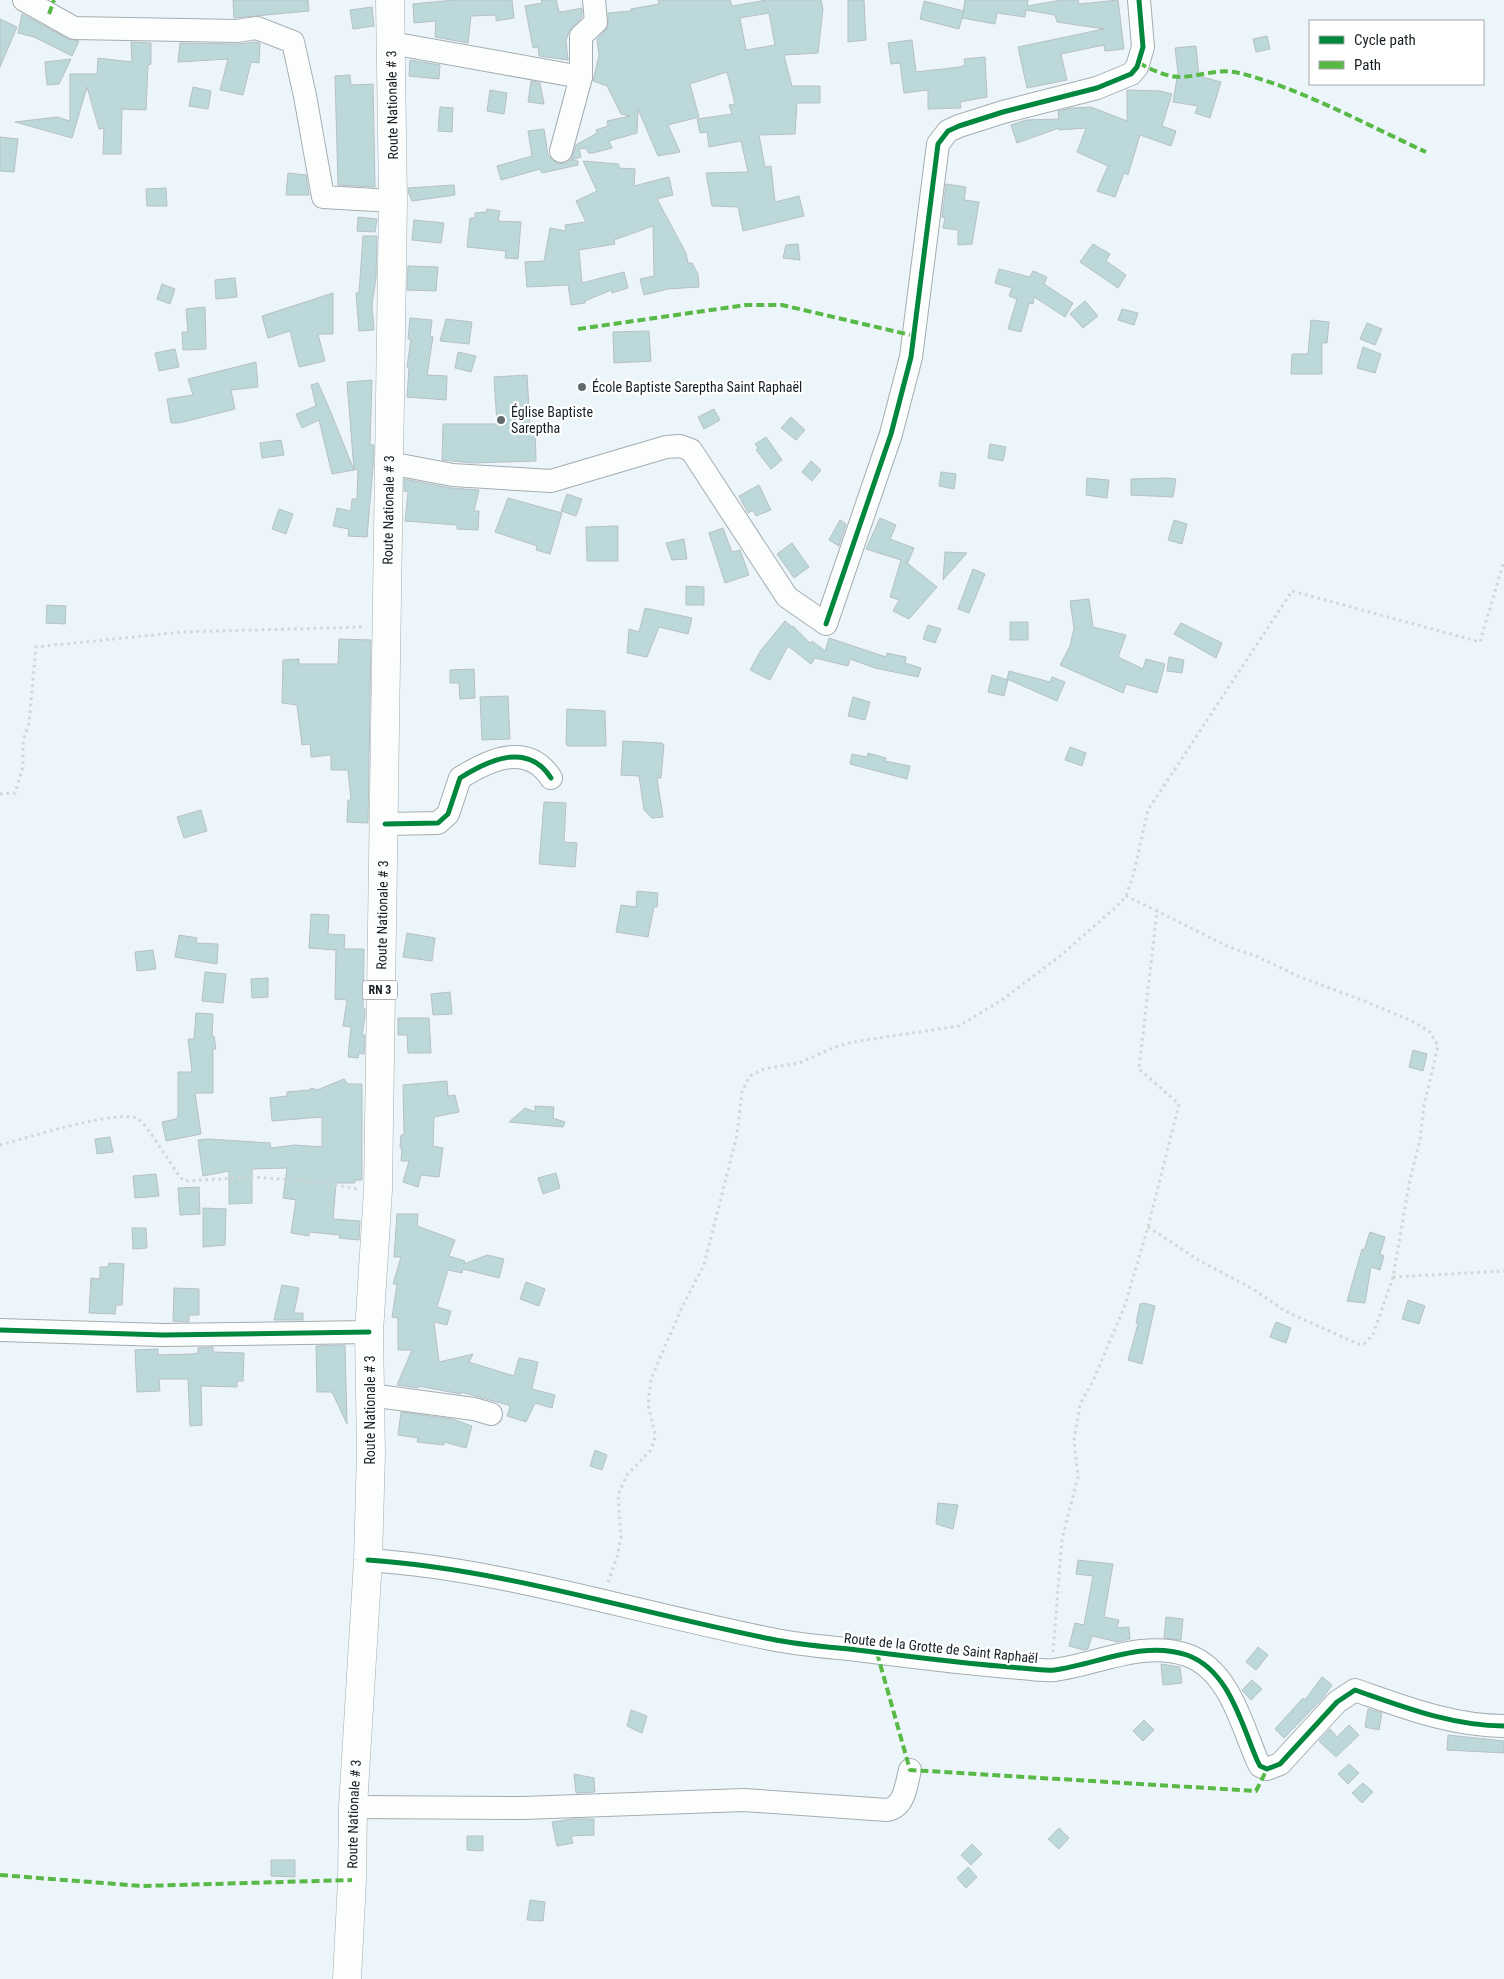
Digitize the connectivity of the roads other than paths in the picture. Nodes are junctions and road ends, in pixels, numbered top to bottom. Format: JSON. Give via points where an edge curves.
{"nodes":[{"id":1,"x":24,"y":0,"type":"edge"},
{"id":2,"x":390,"y":0,"type":"edge"},
{"id":3,"x":594,"y":0,"type":"edge"},
{"id":4,"x":1139,"y":0,"type":"edge"},
{"id":5,"x":391,"y":43,"type":"junction"},
{"id":6,"x":581,"y":77,"type":"junction"},
{"id":7,"x":562,"y":152,"type":"dead end"},
{"id":8,"x":393,"y":201,"type":"junction"},
{"id":9,"x":389,"y":463,"type":"junction"},
{"id":10,"x":551,"y":778,"type":"dead end"},
{"id":11,"x":384,"y":824,"type":"junction"},
{"id":12,"x":0,"y":1330,"type":"edge"},
{"id":13,"x":369,"y":1332,"type":"junction"},
{"id":14,"x":370,"y":1395,"type":"junction"},
{"id":15,"x":492,"y":1414,"type":"dead end"},
{"id":16,"x":368,"y":1560,"type":"junction"},
{"id":17,"x":1504,"y":1726,"type":"edge"},
{"id":18,"x":910,"y":1770,"type":"dead end"},
{"id":19,"x":353,"y":1806,"type":"junction"},
{"id":20,"x":347,"y":1979,"type":"edge"}],
"edges":[{"from":1,"to":8,"type":"street","via":[[74,28],[237,31],[257,28],[293,42],[323,197]]},
{"from":2,"to":5,"type":"main road","name":"Route Nationale # 3","number":"RN 3"},
{"from":3,"to":6,"type":"street","via":[[596,22],[581,36]]},
{"from":4,"to":9,"type":"street","via":[[1143,48],[1137,67],[1131,74],[1097,88],[959,126],[948,131],[938,144],[915,336],[891,434],[826,624],[787,597],[691,450],[680,446],[666,447],[551,481],[453,475]]},
{"from":5,"to":6,"type":"street"},
{"from":5,"to":8,"type":"main road","name":"Route Nationale # 3","number":"RN 3"},
{"from":6,"to":7,"type":"street"},
{"from":8,"to":9,"type":"main road","name":"Route Nationale # 3","number":"RN 3"},
{"from":9,"to":11,"type":"main road","name":"Route Nationale # 3","number":"RN 3"},
{"from":10,"to":11,"type":"street","via":[[537,762],[526,757],[505,757],[460,778],[448,814],[438,823]]},
{"from":11,"to":13,"type":"main road","name":"Route Nationale # 3","number":"RN 3","via":[[378,1190]]},
{"from":12,"to":13,"type":"street","via":[[163,1335]]},
{"from":13,"to":14,"type":"main road","name":"Route Nationale # 3","number":"RN 3"},
{"from":14,"to":15,"type":"street"},
{"from":14,"to":16,"type":"main road","name":"Route Nationale # 3","number":"RN 3"},
{"from":16,"to":17,"type":"street","name":"Route de la Grotte de Saint Raphaël","via":[[454,1569],[774,1640],[982,1665],[1052,1670],[1137,1650],[1157,1649],[1189,1656],[1204,1664],[1227,1689],[1256,1760],[1267,1769],[1280,1764],[1337,1702],[1355,1690],[1476,1726]]},
{"from":16,"to":19,"type":"main road","name":"Route Nationale # 3","number":"RN 3"},
{"from":18,"to":19,"type":"street","via":[[900,1804],[887,1810],[744,1800],[523,1808]]},
{"from":19,"to":20,"type":"main road","name":"Route Nationale # 3","number":"RN 3"}]}
